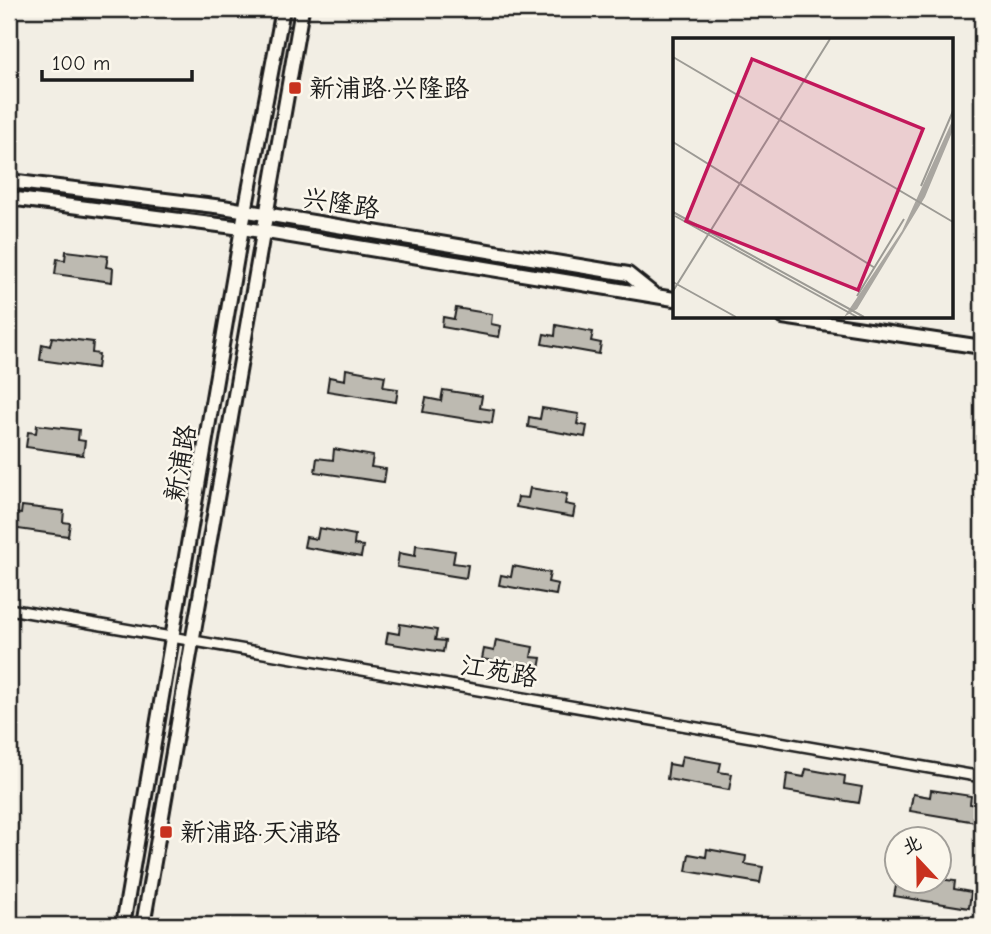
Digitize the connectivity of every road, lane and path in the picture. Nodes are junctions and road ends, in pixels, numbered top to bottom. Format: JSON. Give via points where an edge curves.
{"nodes":[{"id":1,"x":283,"y":9,"type":"edge"},
{"id":2,"x":302,"y":9,"type":"edge"},
{"id":3,"x":9,"y":181,"type":"edge"},
{"id":4,"x":9,"y":198,"type":"edge"},
{"id":5,"x":245,"y":211,"type":"junction"},
{"id":6,"x":265,"y":214,"type":"junction"},
{"id":7,"x":242,"y":228,"type":"junction"},
{"id":8,"x":262,"y":231,"type":"junction"},
{"id":9,"x":656,"y":296,"type":"junction"},
{"id":10,"x":673,"y":299,"type":"edge"},
{"id":11,"x":790,"y":318,"type":"edge"},
{"id":12,"x":982,"y":347,"type":"edge"},
{"id":13,"x":9,"y":609,"type":"edge"},
{"id":14,"x":172,"y":637,"type":"junction"},
{"id":15,"x":191,"y":640,"type":"junction"},
{"id":16,"x":982,"y":777,"type":"edge"},
{"id":17,"x":122,"y":925,"type":"edge"},
{"id":18,"x":143,"y":925,"type":"edge"}],
"edges":[{"from":1,"to":5,"type":"main road","name":"新浦路"},
{"from":2,"to":6,"type":"main road","name":"新浦路"},
{"from":3,"to":5,"type":"main road","name":"兴隆路"},
{"from":4,"to":7,"type":"main road","name":"兴隆路"},
{"from":5,"to":6,"type":"main road","name":"兴隆路"},
{"from":5,"to":7,"type":"main road","name":"新浦路"},
{"from":6,"to":8,"type":"main road","name":"新浦路"},
{"from":6,"to":9,"type":"main road","name":"兴隆路","via":[[628,274]]},
{"from":7,"to":8,"type":"main road","name":"兴隆路"},
{"from":7,"to":14,"type":"main road","name":"新浦路"},
{"from":8,"to":9,"type":"main road","name":"兴隆路"},
{"from":8,"to":15,"type":"main road","name":"新浦路"},
{"from":9,"to":10,"type":"main road","name":"兴隆路"},
{"from":11,"to":12,"type":"main road"},
{"from":13,"to":14,"type":"street","name":"江苑路"},
{"from":14,"to":15,"type":"street","name":"江苑路"},
{"from":14,"to":17,"type":"main road","name":"新浦路"},
{"from":15,"to":16,"type":"street","name":"江苑路"},
{"from":15,"to":18,"type":"main road","name":"新浦路"}]}
